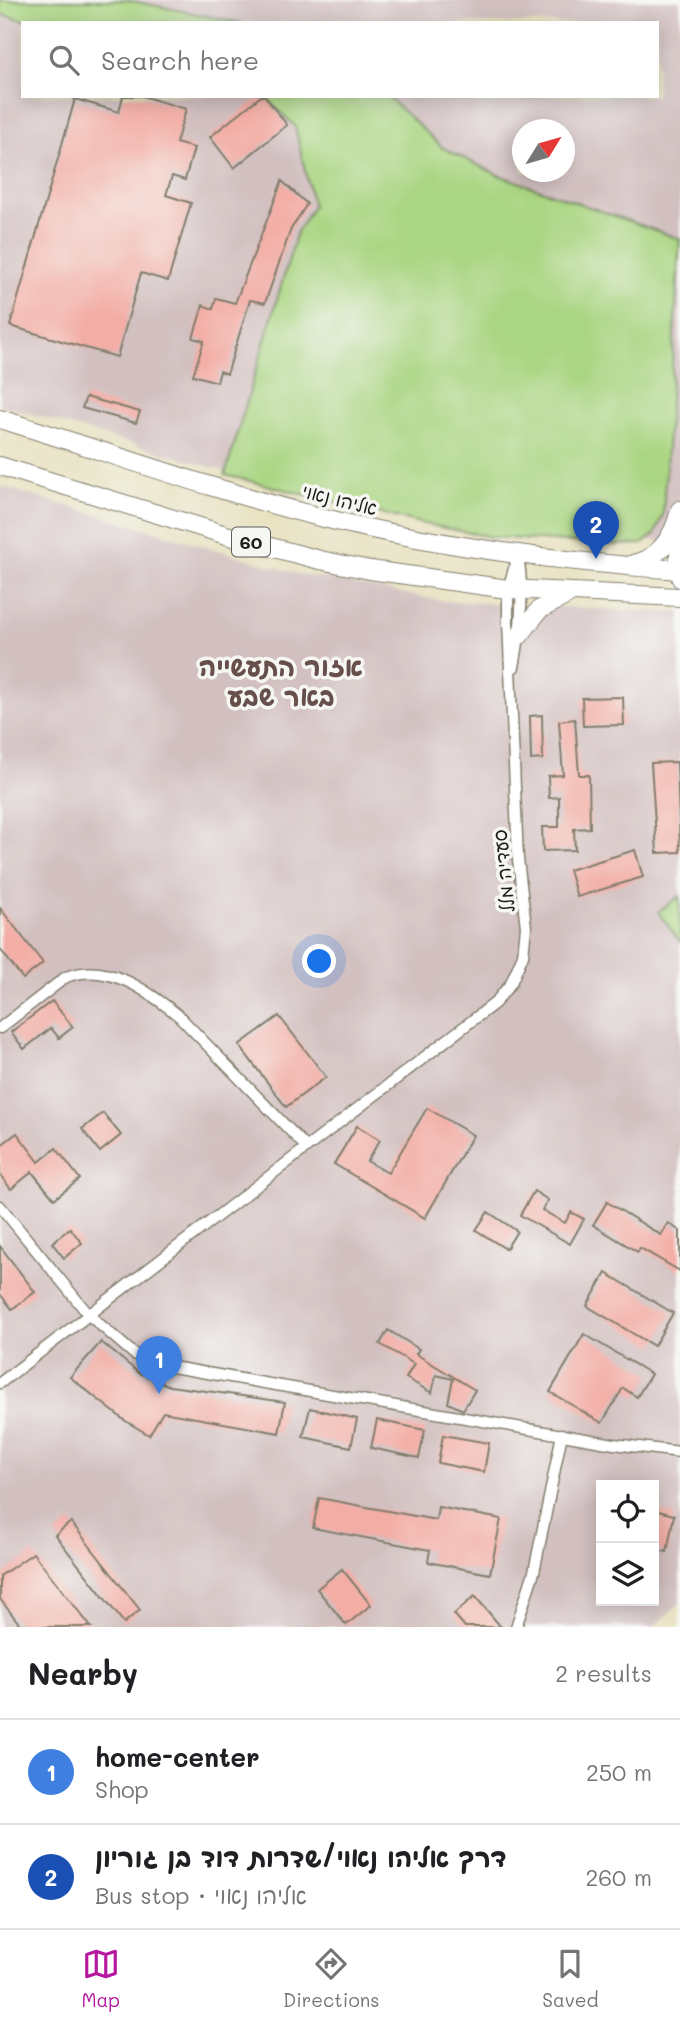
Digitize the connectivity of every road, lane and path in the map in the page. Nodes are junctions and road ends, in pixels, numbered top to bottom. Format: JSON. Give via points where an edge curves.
{"nodes":[{"id":1,"x":0,"y":419,"type":"edge"},
{"id":2,"x":0,"y":466,"type":"edge"},
{"id":3,"x":680,"y":510,"type":"edge"},
{"id":4,"x":680,"y":516,"type":"edge"},
{"id":5,"x":518,"y":555,"type":"junction"},
{"id":6,"x":630,"y":565,"type":"junction"},
{"id":7,"x":679,"y":573,"type":"edge"},
{"id":8,"x":515,"y":590,"type":"junction"},
{"id":9,"x":576,"y":592,"type":"junction"},
{"id":10,"x":680,"y":597,"type":"edge"},
{"id":11,"x":520,"y":635,"type":"junction"},
{"id":12,"x":511,"y":681,"type":"junction"},
{"id":13,"x":0,"y":1028,"type":"edge"},
{"id":14,"x":306,"y":1147,"type":"junction"},
{"id":15,"x":0,"y":1206,"type":"edge"},
{"id":16,"x":89,"y":1315,"type":"junction"},
{"id":17,"x":0,"y":1383,"type":"edge"},
{"id":18,"x":562,"y":1434,"type":"junction"},
{"id":19,"x":680,"y":1452,"type":"edge"},
{"id":20,"x":516,"y":1627,"type":"edge"}],
"edges":[{"from":1,"to":5,"type":"highway","name":"אליהו נאוי","number":"60","via":[[324,518]]},
{"from":2,"to":8,"type":"highway","number":"60","via":[[320,560]]},
{"from":3,"to":6,"type":"highway","via":[[664,546],[649,559]]},
{"from":4,"to":7,"type":"main road"},
{"from":5,"to":6,"type":"highway","name":"אליהו נאוי","number":"60"},
{"from":5,"to":8,"type":"street","name":"סעדיה מלל"},
{"from":6,"to":7,"type":"highway","name":"אליהו נאוי","number":"60"},
{"from":8,"to":9,"type":"highway","number":"60"},
{"from":8,"to":11,"type":"street","name":"סעדיה מלל"},
{"from":8,"to":12,"type":"street","name":"סעדיה מלל"},
{"from":9,"to":10,"type":"highway","number":"60"},
{"from":9,"to":11,"type":"highway","via":[[539,610]]},
{"from":11,"to":12,"type":"street","name":"סעדיה מלל"},
{"from":12,"to":14,"type":"street","name":"סעדיה מלל","via":[[518,859],[526,927],[523,955],[511,983],[495,1003]]},
{"from":13,"to":14,"type":"street","via":[[66,977],[102,971],[158,998]]},
{"from":14,"to":16,"type":"street","name":"סעדיה מלל"},
{"from":15,"to":16,"type":"street"},
{"from":16,"to":17,"type":"street","name":"סעדיה מלל"},
{"from":16,"to":18,"type":"street","via":[[134,1354],[162,1365]]},
{"from":18,"to":19,"type":"street"},
{"from":18,"to":20,"type":"street","via":[[534,1572]]}]}
